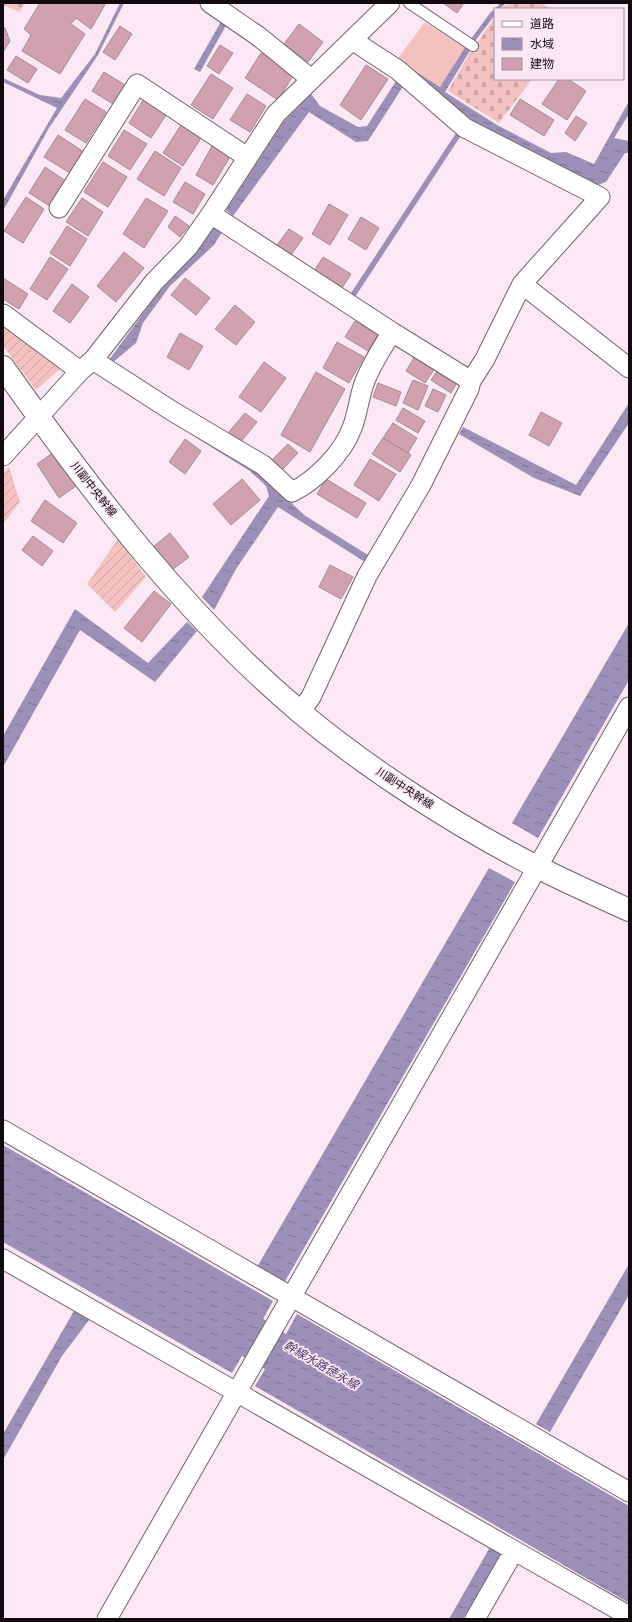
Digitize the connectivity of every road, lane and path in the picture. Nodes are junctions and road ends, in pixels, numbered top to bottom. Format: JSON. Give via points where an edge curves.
{"nodes":[{"id":1,"x":210,"y":3,"type":"edge"},
{"id":2,"x":390,"y":3,"type":"edge"},
{"id":3,"x":409,"y":3,"type":"edge"},
{"id":4,"x":352,"y":40,"type":"junction"},
{"id":5,"x":473,"y":46,"type":"dead end"},
{"id":6,"x":310,"y":79,"type":"junction"},
{"id":7,"x":247,"y":157,"type":"junction"},
{"id":8,"x":59,"y":208,"type":"dead end"},
{"id":9,"x":211,"y":214,"type":"junction"},
{"id":10,"x":522,"y":284,"type":"junction"},
{"id":11,"x":3,"y":314,"type":"edge"},
{"id":12,"x":392,"y":332,"type":"junction"},
{"id":13,"x":87,"y":365,"type":"junction"},
{"id":14,"x":3,"y":366,"type":"edge"},
{"id":15,"x":629,"y":368,"type":"edge"},
{"id":16,"x":471,"y":381,"type":"junction"},
{"id":17,"x":38,"y":416,"type":"junction"},
{"id":18,"x":3,"y":456,"type":"edge"},
{"id":19,"x":629,"y":707,"type":"edge"},
{"id":20,"x":300,"y":712,"type":"junction"},
{"id":21,"x":537,"y":867,"type":"junction"},
{"id":22,"x":629,"y":910,"type":"edge"},
{"id":23,"x":3,"y":1130,"type":"edge"},
{"id":24,"x":3,"y":1259,"type":"edge"},
{"id":25,"x":291,"y":1297,"type":"junction"},
{"id":26,"x":236,"y":1393,"type":"junction"},
{"id":27,"x":629,"y":1492,"type":"edge"},
{"id":28,"x":514,"y":1551,"type":"junction"},
{"id":29,"x":629,"y":1616,"type":"edge"},
{"id":30,"x":106,"y":1619,"type":"edge"},
{"id":31,"x":475,"y":1619,"type":"edge"}],
"edges":[{"from":1,"to":6,"type":"street","via":[[258,36]]},
{"from":2,"to":4,"type":"street"},
{"from":3,"to":5,"type":"lane"},
{"from":4,"to":6,"type":"street"},
{"from":4,"to":10,"type":"street","via":[[398,70],[465,128],[600,197]]},
{"from":6,"to":7,"type":"street","via":[[276,114]]},
{"from":7,"to":8,"type":"street","via":[[138,84]]},
{"from":7,"to":9,"type":"street"},
{"from":9,"to":12,"type":"street"},
{"from":9,"to":13,"type":"street","via":[[188,247],[154,282]]},
{"from":10,"to":15,"type":"street"},
{"from":10,"to":16,"type":"street","via":[[485,359]]},
{"from":11,"to":13,"type":"street"},
{"from":12,"to":13,"type":"street","via":[[372,365],[352,428],[343,446],[307,484],[292,492],[263,465]]},
{"from":12,"to":16,"type":"street"},
{"from":13,"to":17,"type":"street"},
{"from":14,"to":17,"type":"street","name":"川副中央幹線"},
{"from":16,"to":20,"type":"street","via":[[421,485],[367,576],[311,697]]},
{"from":17,"to":18,"type":"street"},
{"from":17,"to":20,"type":"street","name":"川副中央幹線","via":[[127,532],[192,606],[251,667]]},
{"from":19,"to":21,"type":"street"},
{"from":20,"to":21,"type":"street","name":"川副中央幹線","via":[[349,750],[409,791]]},
{"from":21,"to":22,"type":"street","name":"川副中央幹線"},
{"from":21,"to":25,"type":"street"},
{"from":23,"to":25,"type":"street"},
{"from":24,"to":26,"type":"street"},
{"from":25,"to":26,"type":"street"},
{"from":25,"to":27,"type":"street"},
{"from":26,"to":28,"type":"street"},
{"from":26,"to":30,"type":"street"},
{"from":28,"to":29,"type":"street"},
{"from":28,"to":31,"type":"street"}]}
